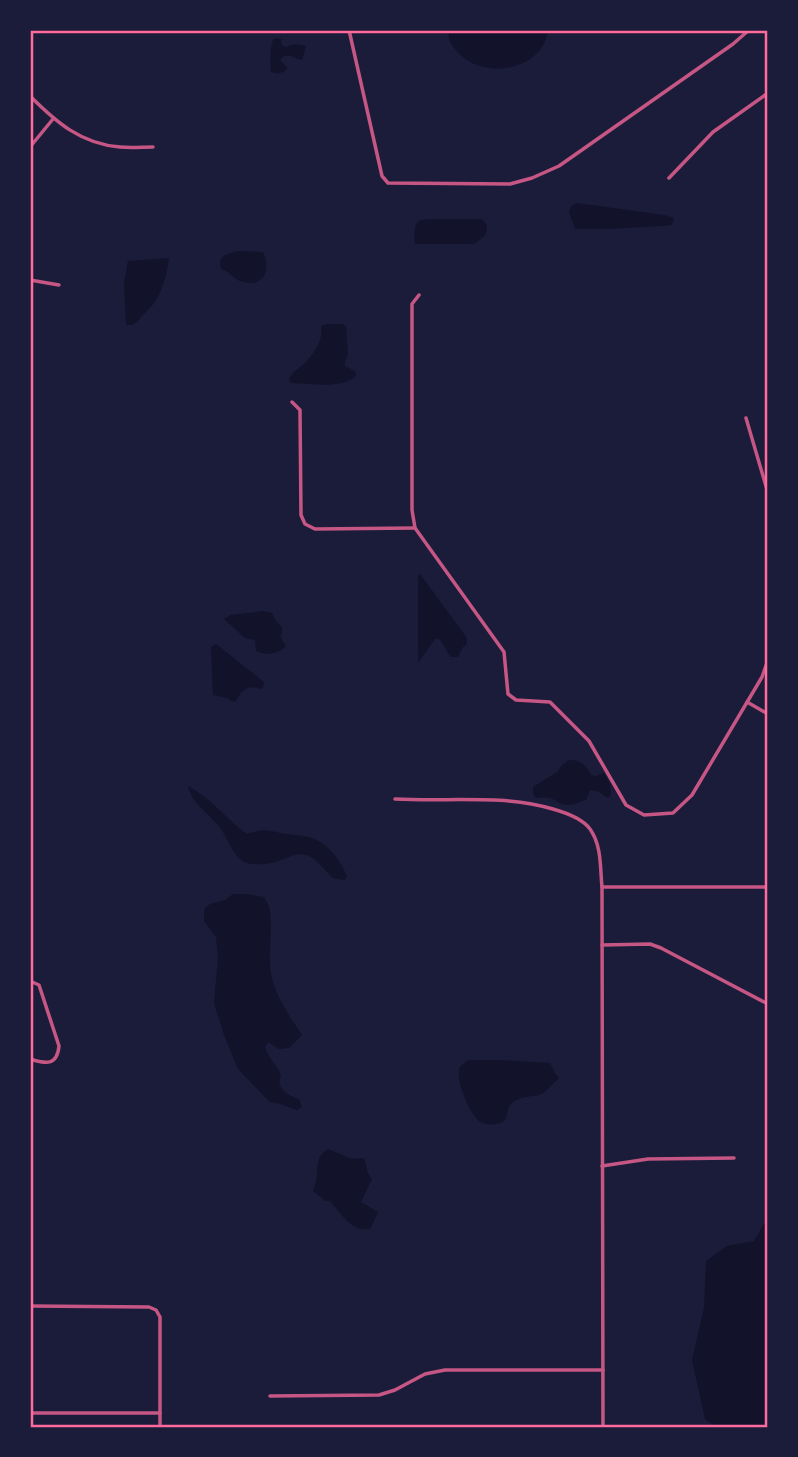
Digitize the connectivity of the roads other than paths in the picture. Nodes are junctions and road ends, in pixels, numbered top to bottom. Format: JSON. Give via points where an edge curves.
{"nodes":[{"id":1,"x":349,"y":30,"type":"edge"},
{"id":2,"x":749,"y":30,"type":"edge"},
{"id":3,"x":768,"y":93,"type":"edge"},
{"id":4,"x":30,"y":96,"type":"edge"},
{"id":5,"x":53,"y":119,"type":"junction"},
{"id":6,"x":30,"y":147,"type":"edge"},
{"id":7,"x":153,"y":147,"type":"dead end"},
{"id":8,"x":669,"y":178,"type":"dead end"},
{"id":9,"x":30,"y":280,"type":"edge"},
{"id":10,"x":59,"y":285,"type":"dead end"},
{"id":11,"x":419,"y":295,"type":"dead end"},
{"id":12,"x":292,"y":402,"type":"dead end"},
{"id":13,"x":746,"y":418,"type":"dead end"},
{"id":14,"x":768,"y":493,"type":"edge"},
{"id":15,"x":415,"y":528,"type":"junction"},
{"id":16,"x":768,"y":660,"type":"edge"},
{"id":17,"x":747,"y":702,"type":"junction"},
{"id":18,"x":768,"y":714,"type":"edge"},
{"id":19,"x":395,"y":799,"type":"dead end"},
{"id":20,"x":602,"y":887,"type":"junction"},
{"id":21,"x":768,"y":887,"type":"edge"},
{"id":22,"x":602,"y":945,"type":"junction"},
{"id":23,"x":30,"y":981,"type":"edge"},
{"id":24,"x":768,"y":1004,"type":"edge"},
{"id":25,"x":30,"y":1059,"type":"edge"},
{"id":26,"x":734,"y":1158,"type":"dead end"},
{"id":27,"x":602,"y":1166,"type":"junction"},
{"id":28,"x":30,"y":1306,"type":"edge"},
{"id":29,"x":603,"y":1370,"type":"junction"},
{"id":30,"x":270,"y":1396,"type":"dead end"},
{"id":31,"x":30,"y":1413,"type":"edge"},
{"id":32,"x":160,"y":1413,"type":"junction"},
{"id":33,"x":160,"y":1427,"type":"edge"},
{"id":34,"x":603,"y":1427,"type":"edge"}],
"edges":[{"from":1,"to":2,"type":"street","via":[[382,176],[388,183],[510,184],[559,166]]},
{"from":3,"to":8,"type":"street","via":[[713,132]]},
{"from":4,"to":5,"type":"street"},
{"from":5,"to":6,"type":"street"},
{"from":5,"to":7,"type":"street","via":[[97,143]]},
{"from":9,"to":10,"type":"street"},
{"from":11,"to":15,"type":"street","via":[[412,304]]},
{"from":12,"to":15,"type":"street","via":[[300,410],[301,515],[305,524],[315,528]]},
{"from":13,"to":14,"type":"street"},
{"from":15,"to":17,"type":"street","via":[[504,652],[508,694],[516,700],[550,702],[589,741],[626,805],[644,815],[673,813],[692,795]]},
{"from":16,"to":17,"type":"street"},
{"from":17,"to":18,"type":"street"},
{"from":19,"to":20,"type":"street","via":[[510,801],[575,817],[589,827],[597,841]]},
{"from":20,"to":21,"type":"street"},
{"from":20,"to":22,"type":"street"},
{"from":22,"to":24,"type":"street","via":[[650,944]]},
{"from":22,"to":27,"type":"street"},
{"from":23,"to":25,"type":"street","via":[[38,985],[59,1045],[53,1061]]},
{"from":26,"to":27,"type":"street","via":[[648,1159]]},
{"from":27,"to":29,"type":"street"},
{"from":28,"to":32,"type":"street","via":[[156,1310],[160,1317]]},
{"from":29,"to":30,"type":"street","via":[[445,1370],[379,1395]]},
{"from":29,"to":34,"type":"street"},
{"from":31,"to":32,"type":"street"},
{"from":32,"to":33,"type":"street"}]}
